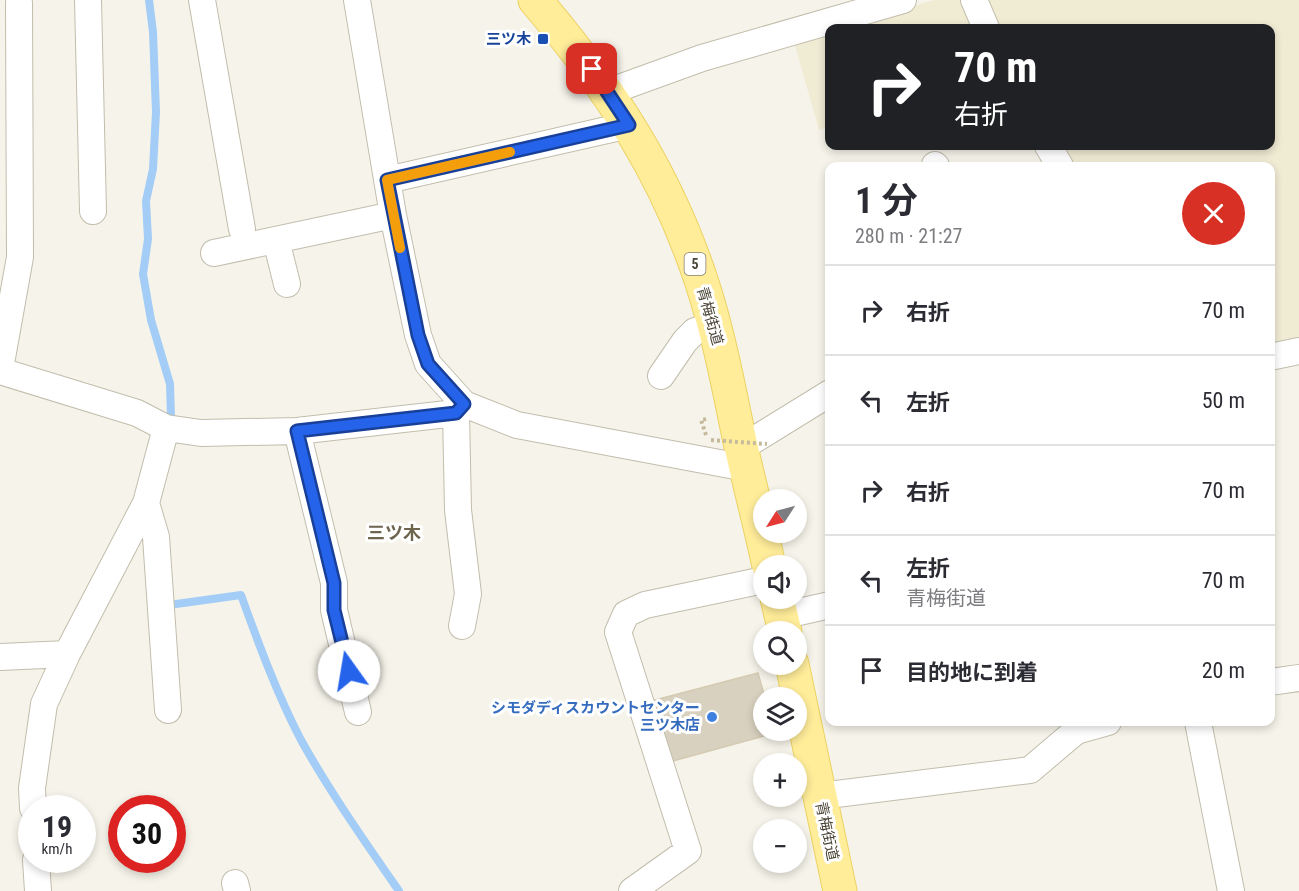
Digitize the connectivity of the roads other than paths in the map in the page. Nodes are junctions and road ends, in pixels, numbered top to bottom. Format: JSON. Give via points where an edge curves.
{"nodes":[{"id":1,"x":88,"y":0,"type":"edge"},
{"id":2,"x":201,"y":0,"type":"edge"},
{"id":3,"x":357,"y":0,"type":"edge"},
{"id":4,"x":535,"y":0,"type":"edge"},
{"id":5,"x":903,"y":0,"type":"edge"},
{"id":6,"x":974,"y":0,"type":"edge"},
{"id":7,"x":17,"y":3,"type":"edge"},
{"id":8,"x":984,"y":24,"type":"edge"},
{"id":9,"x":608,"y":92,"type":"junction"},
{"id":10,"x":629,"y":125,"type":"junction"},
{"id":11,"x":387,"y":180,"type":"junction"},
{"id":12,"x":93,"y":211,"type":"dead end"},
{"id":13,"x":393,"y":215,"type":"junction"},
{"id":14,"x":242,"y":229,"type":"dead end"},
{"id":15,"x":276,"y":240,"type":"junction"},
{"id":16,"x":214,"y":253,"type":"dead end"},
{"id":17,"x":287,"y":284,"type":"dead end"},
{"id":18,"x":713,"y":325,"type":"junction"},
{"id":19,"x":1299,"y":351,"type":"edge"},
{"id":20,"x":1275,"y":356,"type":"edge"},
{"id":21,"x":0,"y":370,"type":"edge"},
{"id":22,"x":661,"y":376,"type":"dead end"},
{"id":23,"x":825,"y":396,"type":"edge"},
{"id":24,"x":460,"y":409,"type":"junction"},
{"id":25,"x":166,"y":428,"type":"junction"},
{"id":26,"x":297,"y":431,"type":"junction"},
{"id":27,"x":741,"y":450,"type":"junction"},
{"id":28,"x":147,"y":503,"type":"junction"},
{"id":29,"x":766,"y":555,"type":"edge"},
{"id":30,"x":753,"y":582,"type":"edge"},
{"id":31,"x":825,"y":606,"type":"edge"},
{"id":32,"x":781,"y":615,"type":"edge"},
{"id":33,"x":462,"y":626,"type":"dead end"},
{"id":34,"x":67,"y":654,"type":"junction"},
{"id":35,"x":0,"y":657,"type":"edge"},
{"id":36,"x":794,"y":675,"type":"edge"},
{"id":37,"x":1299,"y":678,"type":"edge"},
{"id":38,"x":1275,"y":681,"type":"edge"},
{"id":39,"x":168,"y":710,"type":"dead end"},
{"id":40,"x":358,"y":712,"type":"dead end"},
{"id":41,"x":1095,"y":726,"type":"edge"},
{"id":42,"x":1199,"y":726,"type":"edge"},
{"id":43,"x":32,"y":795,"type":"edge"},
{"id":44,"x":820,"y":796,"type":"junction"},
{"id":45,"x":37,"y":873,"type":"edge"},
{"id":46,"x":38,"y":891,"type":"edge"},
{"id":47,"x":632,"y":891,"type":"edge"},
{"id":48,"x":840,"y":891,"type":"edge"},
{"id":49,"x":1231,"y":891,"type":"edge"}],
"edges":[{"from":1,"to":12,"type":"street"},
{"from":2,"to":14,"type":"street"},
{"from":3,"to":11,"type":"street"},
{"from":4,"to":9,"type":"main road","name":"青梅街道","number":"5"},
{"from":5,"to":9,"type":"street","via":[[702,58]]},
{"from":6,"to":8,"type":"street"},
{"from":7,"to":21,"type":"street","via":[[20,257]]},
{"from":9,"to":10,"type":"main road","name":"青梅街道","number":"5"},
{"from":10,"to":11,"type":"street"},
{"from":10,"to":18,"type":"main road","name":"青梅街道","number":"5","via":[[678,221]]},
{"from":11,"to":13,"type":"street"},
{"from":13,"to":15,"type":"street"},
{"from":13,"to":24,"type":"street","via":[[418,335],[428,364]]},
{"from":15,"to":16,"type":"street"},
{"from":15,"to":17,"type":"street"},
{"from":18,"to":22,"type":"street","via":[[695,331]]},
{"from":18,"to":27,"type":"main road","name":"青梅街道","number":"5"},
{"from":19,"to":20,"type":"street"},
{"from":21,"to":25,"type":"street","via":[[137,413]]},
{"from":23,"to":27,"type":"street"},
{"from":24,"to":26,"type":"street"},
{"from":24,"to":27,"type":"street","via":[[517,425]]},
{"from":24,"to":33,"type":"street","via":[[458,510],[468,594]]},
{"from":25,"to":26,"type":"street","via":[[201,433]]},
{"from":25,"to":28,"type":"street"},
{"from":26,"to":40,"type":"street","via":[[334,583],[334,610]]},
{"from":27,"to":29,"type":"main road","name":"青梅街道","number":"5"},
{"from":28,"to":34,"type":"street"},
{"from":28,"to":39,"type":"street","via":[[156,537]]},
{"from":30,"to":47,"type":"street","via":[[645,605],[626,614],[618,632],[688,851]]},
{"from":31,"to":32,"type":"street"},
{"from":34,"to":35,"type":"street"},
{"from":34,"to":43,"type":"street","via":[[44,704]]},
{"from":36,"to":44,"type":"main road","name":"青梅街道"},
{"from":37,"to":38,"type":"street"},
{"from":41,"to":44,"type":"street","via":[[1076,732],[1030,770]]},
{"from":42,"to":49,"type":"street"},
{"from":44,"to":48,"type":"main road","name":"青梅街道"},
{"from":45,"to":46,"type":"street"}]}
